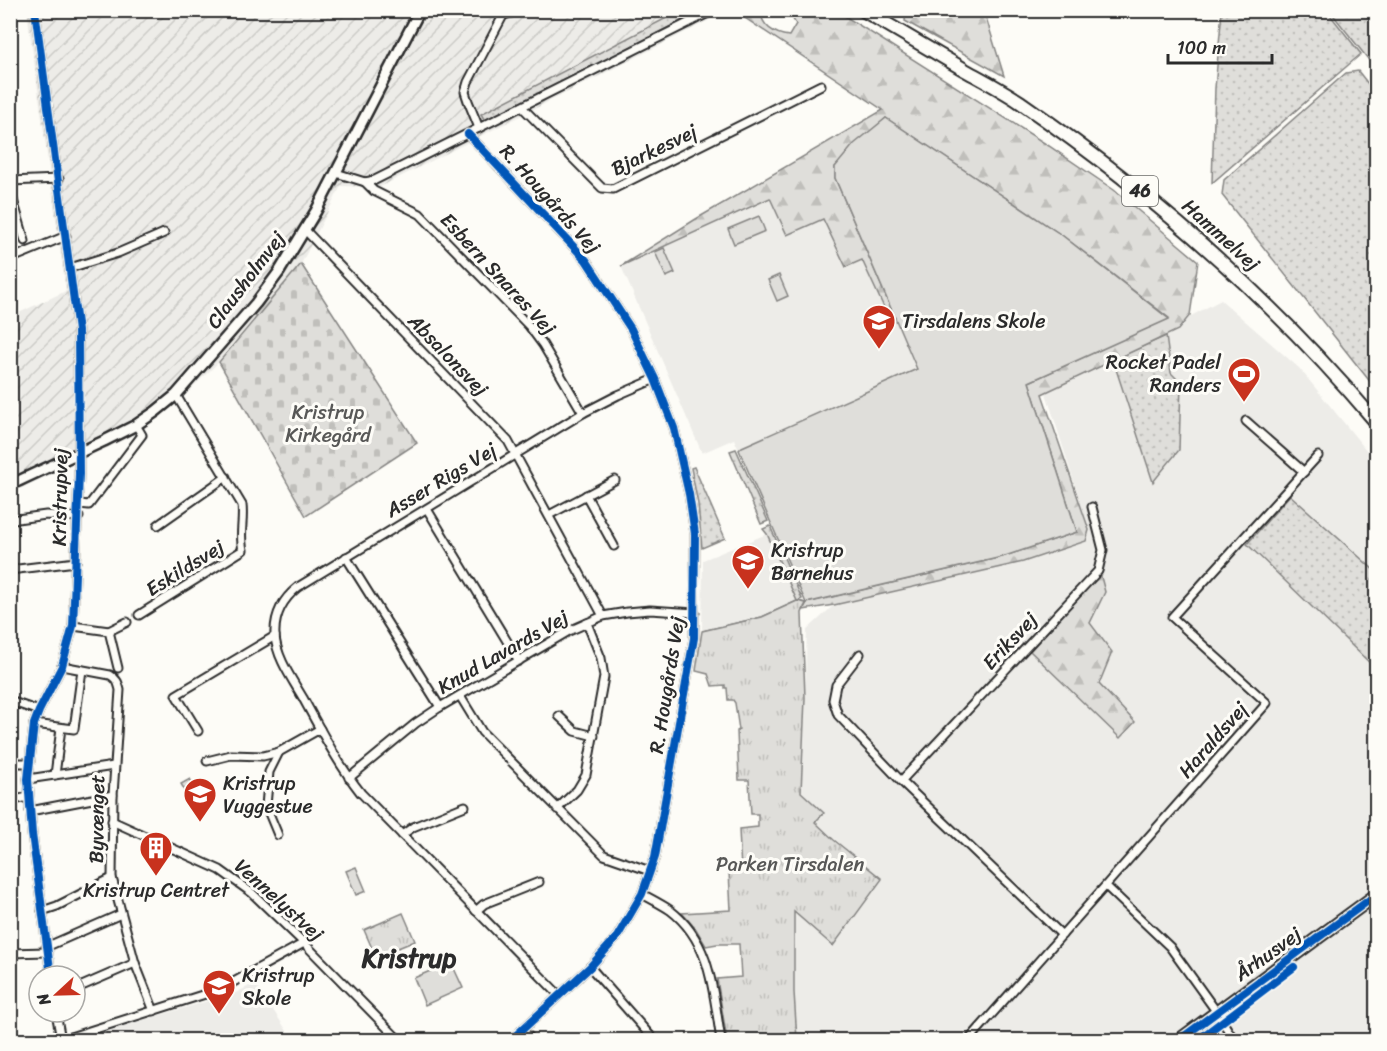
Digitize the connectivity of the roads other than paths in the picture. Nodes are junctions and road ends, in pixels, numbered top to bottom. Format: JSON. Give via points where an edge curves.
{"nodes":[{"id":1,"x":34,"y":10,"type":"edge"},
{"id":2,"x":420,"y":10,"type":"edge"},
{"id":3,"x":522,"y":10,"type":"edge"},
{"id":4,"x":714,"y":10,"type":"edge"},
{"id":5,"x":863,"y":10,"type":"edge"},
{"id":6,"x":505,"y":13,"type":"edge"},
{"id":7,"x":821,"y":85,"type":"dead end"},
{"id":8,"x":522,"y":107,"type":"junction"},
{"id":9,"x":479,"y":129,"type":"junction"},
{"id":10,"x":468,"y":134,"type":"junction"},
{"id":11,"x":336,"y":173,"type":"junction"},
{"id":12,"x":58,"y":179,"type":"junction"},
{"id":13,"x":10,"y":182,"type":"edge"},
{"id":14,"x":365,"y":182,"type":"junction"},
{"id":15,"x":305,"y":230,"type":"junction"},
{"id":16,"x":164,"y":233,"type":"dead end"},
{"id":17,"x":66,"y":236,"type":"junction"},
{"id":18,"x":25,"y":241,"type":"dead end"},
{"id":19,"x":10,"y":259,"type":"edge"},
{"id":20,"x":70,"y":268,"type":"junction"},
{"id":21,"x":655,"y":379,"type":"junction"},
{"id":22,"x":176,"y":395,"type":"junction"},
{"id":23,"x":583,"y":413,"type":"junction"},
{"id":24,"x":1246,"y":421,"type":"dead end"},
{"id":25,"x":1377,"y":422,"type":"edge"},
{"id":26,"x":136,"y":425,"type":"junction"},
{"id":27,"x":78,"y":453,"type":"junction"},
{"id":28,"x":517,"y":454,"type":"junction"},
{"id":29,"x":1318,"y":456,"type":"dead end"},
{"id":30,"x":1304,"y":472,"type":"junction"},
{"id":31,"x":226,"y":477,"type":"junction"},
{"id":32,"x":615,"y":480,"type":"dead end"},
{"id":33,"x":10,"y":485,"type":"edge"},
{"id":34,"x":586,"y":495,"type":"junction"},
{"id":35,"x":79,"y":504,"type":"junction"},
{"id":36,"x":1092,"y":507,"type":"dead end"},
{"id":37,"x":428,"y":509,"type":"junction"},
{"id":38,"x":549,"y":515,"type":"junction"},
{"id":39,"x":79,"y":517,"type":"junction"},
{"id":40,"x":10,"y":520,"type":"edge"},
{"id":41,"x":158,"y":525,"type":"dead end"},
{"id":42,"x":614,"y":546,"type":"dead end"},
{"id":43,"x":346,"y":557,"type":"junction"},
{"id":44,"x":76,"y":562,"type":"junction"},
{"id":45,"x":10,"y":570,"type":"edge"},
{"id":46,"x":695,"y":613,"type":"junction"},
{"id":47,"x":139,"y":615,"type":"dead end"},
{"id":48,"x":603,"y":616,"type":"junction"},
{"id":49,"x":127,"y":622,"type":"dead end"},
{"id":50,"x":587,"y":623,"type":"junction"},
{"id":51,"x":73,"y":626,"type":"junction"},
{"id":52,"x":109,"y":631,"type":"junction"},
{"id":53,"x":275,"y":636,"type":"junction"},
{"id":54,"x":860,"y":654,"type":"dead end"},
{"id":55,"x":519,"y":661,"type":"junction"},
{"id":56,"x":62,"y":666,"type":"junction"},
{"id":57,"x":117,"y":668,"type":"dead end"},
{"id":58,"x":82,"y":670,"type":"junction"},
{"id":59,"x":460,"y":696,"type":"junction"},
{"id":60,"x":10,"y":700,"type":"edge"},
{"id":61,"x":440,"y":707,"type":"junction"},
{"id":62,"x":39,"y":711,"type":"junction"},
{"id":63,"x":558,"y":716,"type":"dead end"},
{"id":64,"x":34,"y":724,"type":"junction"},
{"id":65,"x":61,"y":728,"type":"junction"},
{"id":66,"x":320,"y":729,"type":"junction"},
{"id":67,"x":198,"y":731,"type":"dead end"},
{"id":68,"x":594,"y":736,"type":"junction"},
{"id":69,"x":279,"y":752,"type":"junction"},
{"id":70,"x":207,"y":761,"type":"dead end"},
{"id":71,"x":10,"y":763,"type":"edge"},
{"id":72,"x":28,"y":763,"type":"junction"},
{"id":73,"x":114,"y":766,"type":"junction"},
{"id":74,"x":55,"y":775,"type":"junction"},
{"id":75,"x":349,"y":778,"type":"junction"},
{"id":76,"x":28,"y":779,"type":"junction"},
{"id":77,"x":902,"y":781,"type":"junction"},
{"id":78,"x":113,"y":795,"type":"junction"},
{"id":79,"x":28,"y":797,"type":"junction"},
{"id":80,"x":10,"y":801,"type":"edge"},
{"id":81,"x":465,"y":806,"type":"dead end"},
{"id":82,"x":558,"y":809,"type":"junction"},
{"id":83,"x":30,"y":811,"type":"junction"},
{"id":84,"x":112,"y":821,"type":"junction"},
{"id":85,"x":278,"y":834,"type":"dead end"},
{"id":86,"x":402,"y":835,"type":"junction"},
{"id":87,"x":650,"y":871,"type":"junction"},
{"id":88,"x":112,"y":878,"type":"junction"},
{"id":89,"x":539,"y":882,"type":"dead end"},
{"id":90,"x":1106,"y":886,"type":"junction"},
{"id":91,"x":642,"y":894,"type":"junction"},
{"id":92,"x":1377,"y":895,"type":"edge"},
{"id":93,"x":42,"y":911,"type":"junction"},
{"id":94,"x":476,"y":911,"type":"junction"},
{"id":95,"x":121,"y":914,"type":"junction"},
{"id":96,"x":1062,"y":935,"type":"junction"},
{"id":97,"x":304,"y":943,"type":"junction"},
{"id":98,"x":46,"y":950,"type":"junction"},
{"id":99,"x":10,"y":953,"type":"edge"},
{"id":100,"x":135,"y":963,"type":"junction"},
{"id":101,"x":49,"y":964,"type":"edge"},
{"id":102,"x":590,"y":968,"type":"junction"},
{"id":103,"x":87,"y":984,"type":"edge"},
{"id":104,"x":559,"y":995,"type":"junction"},
{"id":105,"x":154,"y":1011,"type":"junction"},
{"id":106,"x":1216,"y":1011,"type":"junction"},
{"id":107,"x":58,"y":1024,"type":"edge"},
{"id":108,"x":522,"y":1030,"type":"junction"},
{"id":109,"x":61,"y":1040,"type":"edge"},
{"id":110,"x":399,"y":1041,"type":"edge"},
{"id":111,"x":511,"y":1041,"type":"edge"},
{"id":112,"x":532,"y":1041,"type":"edge"},
{"id":113,"x":654,"y":1041,"type":"edge"},
{"id":114,"x":721,"y":1041,"type":"edge"},
{"id":115,"x":969,"y":1041,"type":"edge"},
{"id":116,"x":1179,"y":1041,"type":"edge"},
{"id":117,"x":1234,"y":1041,"type":"edge"}],
"edges":[{"from":1,"to":12,"type":"street","name":"Kristrupvej"},
{"from":2,"to":11,"type":"street","name":"Clausholmvej"},
{"from":3,"to":6,"type":"street"},
{"from":4,"to":8,"type":"street"},
{"from":5,"to":25,"type":"highway","name":"Hammelvej","number":"46","via":[[1018,101],[1166,212],[1261,297]]},
{"from":6,"to":9,"type":"street","via":[[465,92]]},
{"from":7,"to":8,"type":"street","name":"Bjarkesvej","via":[[613,189],[602,188]]},
{"from":8,"to":9,"type":"street"},
{"from":9,"to":10,"type":"street"},
{"from":10,"to":14,"type":"street"},
{"from":10,"to":21,"type":"street","name":"R. Hougårds Vej","via":[[586,260],[631,329]]},
{"from":11,"to":14,"type":"street","name":"Esbern Snares Vej"},
{"from":11,"to":15,"type":"street","name":"Clausholmvej"},
{"from":12,"to":13,"type":"street"},
{"from":12,"to":17,"type":"street","name":"Kristrupvej"},
{"from":13,"to":18,"type":"street"},
{"from":14,"to":23,"type":"street","name":"Esbern Snares Vej","via":[[374,191],[420,214],[529,326]]},
{"from":15,"to":22,"type":"street","name":"Clausholmvej","via":[[256,303]]},
{"from":15,"to":28,"type":"street","name":"Absalonsvej"},
{"from":16,"to":20,"type":"street"},
{"from":17,"to":19,"type":"street"},
{"from":17,"to":20,"type":"street","name":"Kristrupvej"},
{"from":20,"to":27,"type":"street","name":"Kristrupvej","via":[[78,331]]},
{"from":21,"to":23,"type":"street","name":"Asser Rigs Vej"},
{"from":21,"to":46,"type":"street","name":"R. Hougårds Vej","via":[[674,428],[689,494]]},
{"from":22,"to":26,"type":"street","name":"Clausholmvej"},
{"from":22,"to":31,"type":"street","name":"Eskildsvej"},
{"from":23,"to":28,"type":"street","name":"Asser Rigs Vej"},
{"from":24,"to":30,"type":"street"},
{"from":26,"to":27,"type":"street","name":"Clausholmvej"},
{"from":26,"to":35,"type":"street","via":[[142,435],[89,505]]},
{"from":27,"to":33,"type":"street","name":"Clausholmvej"},
{"from":27,"to":35,"type":"street","name":"Kristrupvej"},
{"from":28,"to":37,"type":"street","name":"Asser Rigs Vej"},
{"from":28,"to":38,"type":"street","name":"Absalonsvej"},
{"from":29,"to":30,"type":"street","name":"Haraldsvej"},
{"from":30,"to":90,"type":"street","name":"Haraldsvej","via":[[1172,617],[1267,703]]},
{"from":31,"to":41,"type":"street"},
{"from":31,"to":47,"type":"street","name":"Eskildsvej","via":[[242,505],[243,550]]},
{"from":32,"to":34,"type":"street"},
{"from":34,"to":38,"type":"street"},
{"from":34,"to":42,"type":"street"},
{"from":35,"to":39,"type":"street","name":"Kristrupvej"},
{"from":36,"to":77,"type":"street","name":"Eriksvej","via":[[1103,550],[1098,571]]},
{"from":37,"to":43,"type":"street","name":"Asser Rigs Vej"},
{"from":37,"to":55,"type":"street"},
{"from":38,"to":48,"type":"street","name":"Absalonsvej"},
{"from":39,"to":40,"type":"street","via":[[46,515]]},
{"from":39,"to":44,"type":"street","name":"Kristrupvej"},
{"from":43,"to":53,"type":"street","name":"Asser Rigs Vej","via":[[289,594],[277,614]]},
{"from":43,"to":61,"type":"street"},
{"from":44,"to":45,"type":"street"},
{"from":44,"to":51,"type":"street","name":"Kristrupvej"},
{"from":46,"to":48,"type":"street","name":"Knud Lavards Vej","via":[[650,610]]},
{"from":46,"to":87,"type":"street","name":"R. Hougårds Vej","via":[[670,776]]},
{"from":48,"to":50,"type":"street","name":"Knud Lavards Vej"},
{"from":49,"to":52,"type":"street"},
{"from":50,"to":55,"type":"street","name":"Knud Lavards Vej"},
{"from":50,"to":68,"type":"street","via":[[604,677]]},
{"from":51,"to":52,"type":"street"},
{"from":51,"to":56,"type":"street","name":"Kristrupvej"},
{"from":52,"to":57,"type":"street"},
{"from":53,"to":66,"type":"street","name":"Asser Rigs Vej","via":[[283,663]]},
{"from":53,"to":67,"type":"street","via":[[176,695]]},
{"from":54,"to":77,"type":"street","via":[[836,685],[833,700],[838,715]]},
{"from":55,"to":59,"type":"street","name":"Knud Lavards Vej"},
{"from":56,"to":58,"type":"street","name":"Byvænget"},
{"from":56,"to":62,"type":"street","name":"Kristrupvej"},
{"from":58,"to":65,"type":"street","via":[[74,729]]},
{"from":58,"to":73,"type":"street","name":"Byvænget","via":[[110,675],[119,683]]},
{"from":59,"to":61,"type":"street","name":"Knud Lavards Vej"},
{"from":59,"to":82,"type":"street","via":[[482,732]]},
{"from":60,"to":62,"type":"street"},
{"from":61,"to":75,"type":"street","name":"Knud Lavards Vej"},
{"from":62,"to":64,"type":"street","name":"Kristrupvej"},
{"from":63,"to":68,"type":"street","via":[[575,731]]},
{"from":64,"to":65,"type":"street"},
{"from":64,"to":72,"type":"street","name":"Kristrupvej"},
{"from":65,"to":74,"type":"street"},
{"from":66,"to":69,"type":"street"},
{"from":66,"to":75,"type":"street","name":"Asser Rigs Vej"},
{"from":68,"to":82,"type":"street","via":[[586,775]]},
{"from":69,"to":70,"type":"street"},
{"from":69,"to":85,"type":"street","via":[[269,772],[266,806]]},
{"from":71,"to":72,"type":"street"},
{"from":72,"to":76,"type":"street","name":"Kristrupvej"},
{"from":73,"to":74,"type":"street"},
{"from":73,"to":78,"type":"street","name":"Byvænget"},
{"from":74,"to":76,"type":"street"},
{"from":75,"to":86,"type":"street","name":"Asser Rigs Vej"},
{"from":76,"to":79,"type":"street","name":"Kristrupvej"},
{"from":77,"to":96,"type":"street"},
{"from":78,"to":83,"type":"street"},
{"from":78,"to":84,"type":"street","name":"Byvænget"},
{"from":79,"to":80,"type":"street"},
{"from":79,"to":83,"type":"street","name":"Kristrupvej"},
{"from":81,"to":86,"type":"street"},
{"from":82,"to":87,"type":"street","via":[[604,855]]},
{"from":83,"to":93,"type":"street","name":"Kristrupvej"},
{"from":84,"to":88,"type":"street","name":"Byvænget"},
{"from":84,"to":97,"type":"street","name":"Vennelystvej","via":[[220,870],[252,893]]},
{"from":86,"to":94,"type":"street","name":"Asser Rigs Vej"},
{"from":87,"to":91,"type":"street","name":"R. Hougårds Vej"},
{"from":88,"to":93,"type":"street"},
{"from":88,"to":95,"type":"street","name":"Byvænget"},
{"from":89,"to":94,"type":"street","via":[[484,904]]},
{"from":90,"to":96,"type":"street","name":"Haraldsvej"},
{"from":90,"to":106,"type":"street","via":[[1170,947]]},
{"from":91,"to":102,"type":"street","name":"R. Hougårds Vej","via":[[617,937]]},
{"from":91,"to":114,"type":"street","via":[[670,910],[701,946],[709,967]]},
{"from":92,"to":106,"type":"main road","name":"Århusvej"},
{"from":93,"to":98,"type":"street","name":"Kristrupvej"},
{"from":94,"to":104,"type":"street","name":"Asser Rigs Vej"},
{"from":95,"to":98,"type":"street"},
{"from":95,"to":100,"type":"street","name":"Byvænget"},
{"from":96,"to":115,"type":"street","name":"Haraldsvej"},
{"from":97,"to":105,"type":"street","via":[[221,989]]},
{"from":97,"to":110,"type":"street","name":"Vennelystvej"},
{"from":98,"to":99,"type":"street"},
{"from":98,"to":101,"type":"street","name":"Kristrupvej"},
{"from":100,"to":103,"type":"street"},
{"from":100,"to":105,"type":"street","name":"Byvænget"},
{"from":102,"to":104,"type":"street","name":"R. Hougårds Vej"},
{"from":102,"to":113,"type":"street"},
{"from":104,"to":108,"type":"street","name":"R. Hougårds Vej"},
{"from":105,"to":109,"type":"street"},
{"from":106,"to":116,"type":"main road","name":"Århusvej"},
{"from":106,"to":117,"type":"street"},
{"from":107,"to":109,"type":"street"},
{"from":108,"to":111,"type":"street","name":"R. Hougårds Vej"},
{"from":108,"to":112,"type":"street"}]}
